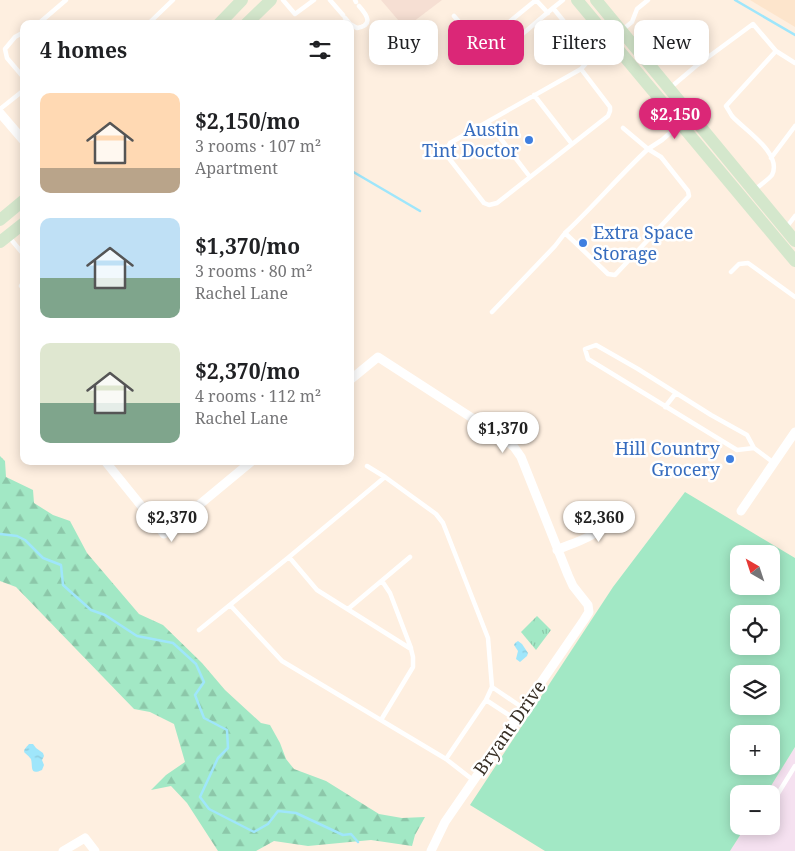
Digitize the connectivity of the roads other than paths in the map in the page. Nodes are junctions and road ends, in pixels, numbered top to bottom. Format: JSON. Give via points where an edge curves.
{"nodes":[{"id":1,"x":66,"y":0,"type":"edge"},
{"id":2,"x":172,"y":0,"type":"edge"},
{"id":3,"x":242,"y":0,"type":"edge"},
{"id":4,"x":271,"y":0,"type":"edge"},
{"id":5,"x":283,"y":0,"type":"edge"},
{"id":6,"x":314,"y":0,"type":"edge"},
{"id":7,"x":330,"y":0,"type":"edge"},
{"id":8,"x":563,"y":0,"type":"edge"},
{"id":9,"x":577,"y":0,"type":"edge"},
{"id":10,"x":596,"y":0,"type":"edge"},
{"id":11,"x":648,"y":0,"type":"edge"},
{"id":12,"x":357,"y":2,"type":"edge"},
{"id":13,"x":553,"y":8,"type":"junction"},
{"id":14,"x":548,"y":13,"type":"junction"},
{"id":15,"x":454,"y":16,"type":"dead end"},
{"id":16,"x":43,"y":20,"type":"edge"},
{"id":17,"x":152,"y":20,"type":"edge"},
{"id":18,"x":222,"y":20,"type":"edge"},
{"id":19,"x":250,"y":20,"type":"edge"},
{"id":20,"x":347,"y":20,"type":"edge"},
{"id":21,"x":457,"y":20,"type":"edge"},
{"id":22,"x":512,"y":20,"type":"edge"},
{"id":23,"x":563,"y":20,"type":"edge"},
{"id":24,"x":594,"y":20,"type":"edge"},
{"id":25,"x":613,"y":20,"type":"edge"},
{"id":26,"x":354,"y":27,"type":"edge"},
{"id":27,"x":624,"y":28,"type":"edge"},
{"id":28,"x":524,"y":33,"type":"edge"},
{"id":29,"x":20,"y":34,"type":"edge"},
{"id":30,"x":624,"y":34,"type":"edge"},
{"id":31,"x":776,"y":50,"type":"junction"},
{"id":32,"x":624,"y":57,"type":"edge"},
{"id":33,"x":795,"y":63,"type":"edge"},
{"id":34,"x":584,"y":65,"type":"edge"},
{"id":35,"x":580,"y":69,"type":"junction"},
{"id":36,"x":20,"y":73,"type":"edge"},
{"id":37,"x":669,"y":89,"type":"junction"},
{"id":38,"x":20,"y":93,"type":"edge"},
{"id":39,"x":534,"y":95,"type":"junction"},
{"id":40,"x":0,"y":109,"type":"edge"},
{"id":41,"x":0,"y":113,"type":"edge"},
{"id":42,"x":488,"y":122,"type":"junction"},
{"id":43,"x":680,"y":124,"type":"junction"},
{"id":44,"x":795,"y":126,"type":"edge"},
{"id":45,"x":623,"y":128,"type":"dead end"},
{"id":46,"x":20,"y":137,"type":"edge"},
{"id":47,"x":572,"y":144,"type":"junction"},
{"id":48,"x":648,"y":149,"type":"junction"},
{"id":49,"x":771,"y":158,"type":"junction"},
{"id":50,"x":530,"y":177,"type":"junction"},
{"id":51,"x":753,"y":191,"type":"junction"},
{"id":52,"x":20,"y":203,"type":"edge"},
{"id":53,"x":795,"y":216,"type":"edge"},
{"id":54,"x":0,"y":220,"type":"edge"},
{"id":55,"x":20,"y":226,"type":"edge"},
{"id":56,"x":784,"y":230,"type":"junction"},
{"id":57,"x":565,"y":233,"type":"junction"},
{"id":58,"x":4,"y":239,"type":"edge"},
{"id":59,"x":795,"y":241,"type":"edge"},
{"id":60,"x":20,"y":253,"type":"edge"},
{"id":61,"x":795,"y":261,"type":"edge"},
{"id":62,"x":731,"y":272,"type":"dead end"},
{"id":63,"x":795,"y":297,"type":"edge"},
{"id":64,"x":492,"y":312,"type":"dead end"},
{"id":65,"x":354,"y":377,"type":"edge"},
{"id":66,"x":676,"y":393,"type":"junction"},
{"id":67,"x":665,"y":407,"type":"junction"},
{"id":68,"x":795,"y":432,"type":"edge"},
{"id":69,"x":754,"y":448,"type":"junction"},
{"id":70,"x":774,"y":463,"type":"junction"},
{"id":71,"x":108,"y":465,"type":"edge"},
{"id":72,"x":247,"y":465,"type":"edge"},
{"id":73,"x":368,"y":466,"type":"dead end"},
{"id":74,"x":385,"y":477,"type":"junction"},
{"id":75,"x":608,"y":509,"type":"dead end"},
{"id":76,"x":741,"y":511,"type":"dead end"},
{"id":77,"x":557,"y":550,"type":"junction"},
{"id":78,"x":289,"y":557,"type":"junction"},
{"id":79,"x":410,"y":557,"type":"dead end"},
{"id":80,"x":382,"y":580,"type":"junction"},
{"id":81,"x":230,"y":605,"type":"junction"},
{"id":82,"x":348,"y":610,"type":"junction"},
{"id":83,"x":199,"y":630,"type":"dead end"},
{"id":84,"x":411,"y":649,"type":"junction"},
{"id":85,"x":492,"y":687,"type":"junction"},
{"id":86,"x":486,"y":700,"type":"junction"},
{"id":87,"x":523,"y":708,"type":"junction"},
{"id":88,"x":515,"y":719,"type":"junction"},
{"id":89,"x":380,"y":720,"type":"junction"},
{"id":90,"x":446,"y":760,"type":"junction"},
{"id":91,"x":795,"y":766,"type":"edge"},
{"id":92,"x":473,"y":780,"type":"junction"},
{"id":93,"x":780,"y":790,"type":"edge"},
{"id":94,"x":63,"y":851,"type":"edge"},
{"id":95,"x":94,"y":851,"type":"edge"},
{"id":96,"x":431,"y":851,"type":"edge"}],
"edges":[{"from":1,"to":16,"type":"lane"},
{"from":2,"to":17,"type":"lane"},
{"from":3,"to":18,"type":"street"},
{"from":4,"to":19,"type":"street"},
{"from":5,"to":6,"type":"lane","via":[[295,14]]},
{"from":7,"to":20,"type":"lane"},
{"from":8,"to":13,"type":"lane"},
{"from":9,"to":24,"type":"street"},
{"from":10,"to":25,"type":"street"},
{"from":11,"to":27,"type":"lane"},
{"from":12,"to":26,"type":"lane","via":[[368,18],[362,27]]},
{"from":13,"to":14,"type":"lane"},
{"from":13,"to":23,"type":"lane"},
{"from":14,"to":22,"type":"lane","via":[[536,0]]},
{"from":14,"to":28,"type":"lane"},
{"from":15,"to":21,"type":"lane"},
{"from":29,"to":36,"type":"lane","via":[[5,50]]},
{"from":30,"to":37,"type":"street"},
{"from":31,"to":33,"type":"lane"},
{"from":31,"to":37,"type":"lane","via":[[752,24]]},
{"from":31,"to":49,"type":"lane","via":[[726,106],[732,116],[761,141]]},
{"from":32,"to":43,"type":"street"},
{"from":34,"to":35,"type":"lane"},
{"from":35,"to":39,"type":"lane"},
{"from":35,"to":47,"type":"lane","via":[[610,107],[610,112]]},
{"from":37,"to":51,"type":"street"},
{"from":38,"to":40,"type":"lane"},
{"from":39,"to":42,"type":"lane"},
{"from":39,"to":47,"type":"lane"},
{"from":41,"to":46,"type":"street"},
{"from":42,"to":50,"type":"lane"},
{"from":42,"to":50,"type":"lane","via":[[450,143],[446,150],[448,157],[484,203],[489,205],[497,203]]},
{"from":43,"to":48,"type":"lane"},
{"from":43,"to":61,"type":"street"},
{"from":44,"to":49,"type":"lane"},
{"from":45,"to":48,"type":"lane"},
{"from":47,"to":50,"type":"lane"},
{"from":48,"to":57,"type":"lane"},
{"from":48,"to":57,"type":"lane","via":[[661,157],[689,196],[616,275],[608,274]]},
{"from":49,"to":51,"type":"lane","via":[[772,175]]},
{"from":51,"to":56,"type":"street"},
{"from":52,"to":54,"type":"street"},
{"from":53,"to":56,"type":"lane"},
{"from":55,"to":58,"type":"street"},
{"from":56,"to":59,"type":"street"},
{"from":57,"to":64,"type":"lane"},
{"from":58,"to":60,"type":"lane"},
{"from":62,"to":63,"type":"lane","via":[[738,264],[748,263]]},
{"from":65,"to":77,"type":"street","via":[[378,357],[514,447],[521,457]]},
{"from":66,"to":67,"type":"lane"},
{"from":66,"to":67,"type":"lane","via":[[596,345],[585,349],[588,360]]},
{"from":66,"to":69,"type":"lane","via":[[747,434]]},
{"from":67,"to":69,"type":"lane","via":[[737,450]]},
{"from":68,"to":70,"type":"street"},
{"from":69,"to":70,"type":"lane"},
{"from":70,"to":76,"type":"street"},
{"from":71,"to":72,"type":"street","via":[[164,534]]},
{"from":73,"to":74,"type":"lane"},
{"from":74,"to":78,"type":"lane"},
{"from":74,"to":85,"type":"lane","via":[[436,514],[443,523],[488,638]]},
{"from":75,"to":77,"type":"street","via":[[608,516],[596,532]]},
{"from":77,"to":87,"type":"street","name":"Bryant Drive","via":[[574,586],[588,605],[588,612]]},
{"from":78,"to":81,"type":"lane"},
{"from":78,"to":82,"type":"lane","via":[[317,590]]},
{"from":79,"to":80,"type":"lane"},
{"from":80,"to":82,"type":"lane"},
{"from":80,"to":84,"type":"lane"},
{"from":81,"to":83,"type":"lane"},
{"from":81,"to":89,"type":"lane","via":[[282,661]]},
{"from":82,"to":84,"type":"lane"},
{"from":84,"to":89,"type":"lane","via":[[413,667]]},
{"from":85,"to":86,"type":"lane"},
{"from":85,"to":87,"type":"lane"},
{"from":86,"to":88,"type":"lane"},
{"from":86,"to":90,"type":"lane"},
{"from":87,"to":88,"type":"street","name":"Bryant Drive"},
{"from":88,"to":92,"type":"street","name":"Bryant Drive"},
{"from":89,"to":90,"type":"lane"},
{"from":90,"to":92,"type":"lane"},
{"from":91,"to":93,"type":"lane"},
{"from":92,"to":96,"type":"street","name":"Bryant Drive","via":[[445,822]]},
{"from":94,"to":95,"type":"street","via":[[86,838]]}]}
